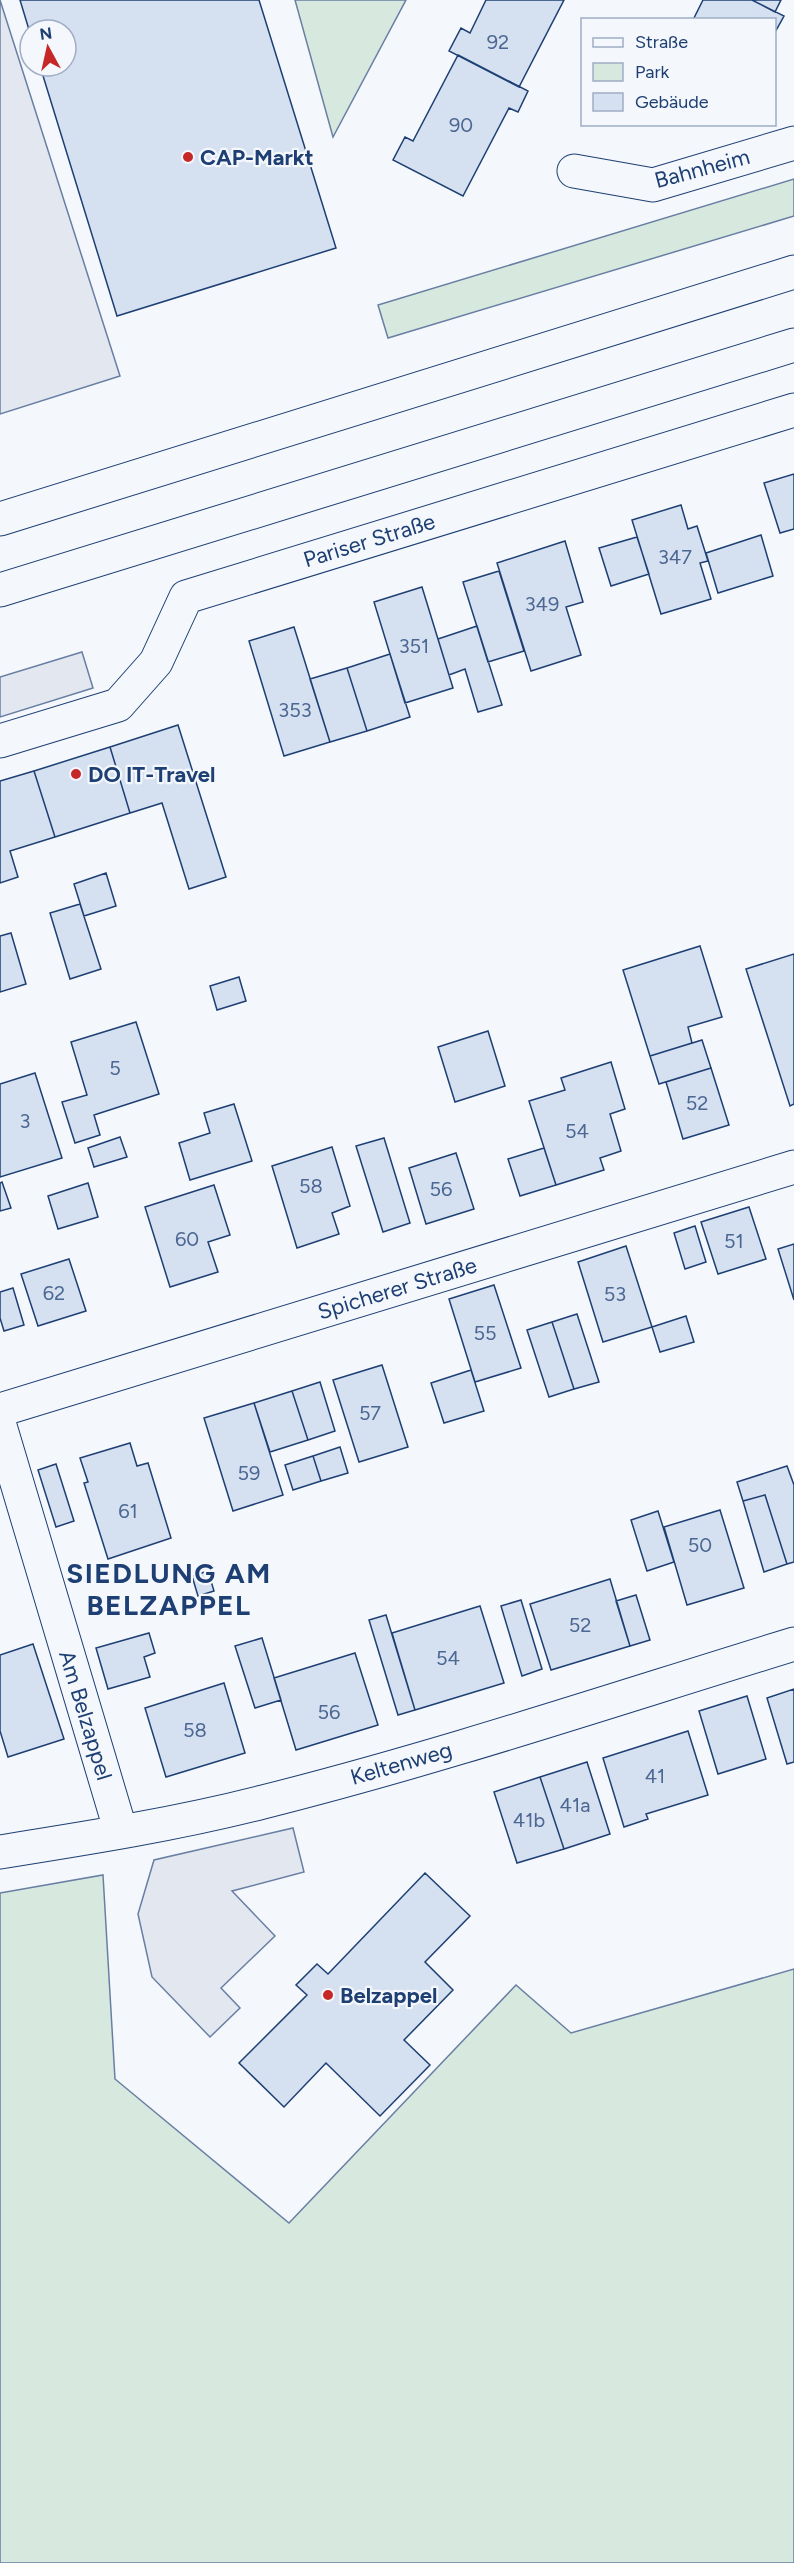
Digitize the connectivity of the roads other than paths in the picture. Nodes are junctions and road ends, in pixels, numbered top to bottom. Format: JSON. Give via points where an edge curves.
{"nodes":[{"id":1,"x":794,"y":143,"type":"edge"},
{"id":2,"x":574,"y":171,"type":"dead end"},
{"id":3,"x":794,"y":272,"type":"edge"},
{"id":4,"x":794,"y":345,"type":"edge"},
{"id":5,"x":794,"y":410,"type":"edge"},
{"id":6,"x":0,"y":519,"type":"edge"},
{"id":7,"x":0,"y":590,"type":"edge"},
{"id":8,"x":0,"y":741,"type":"edge"},
{"id":9,"x":794,"y":1167,"type":"edge"},
{"id":10,"x":0,"y":1410,"type":"edge"},
{"id":11,"x":0,"y":1426,"type":"edge"},
{"id":12,"x":794,"y":1644,"type":"edge"},
{"id":13,"x":121,"y":1832,"type":"junction"},
{"id":14,"x":0,"y":1852,"type":"edge"}],
"edges":[{"from":1,"to":2,"type":"street","name":"Bahnheim","via":[[653,185]]},
{"from":3,"to":6,"type":"street"},
{"from":4,"to":7,"type":"street"},
{"from":5,"to":8,"type":"street","name":"Pariser Straße","via":[[186,597],[156,662],[118,705]]},
{"from":9,"to":10,"type":"street","name":"Spicherer Straße"},
{"from":11,"to":13,"type":"street","name":"Am Belzappel"},
{"from":12,"to":13,"type":"street","name":"Keltenweg","via":[[383,1769],[261,1802]]},
{"from":13,"to":14,"type":"street","name":"Keltenweg"}]}
